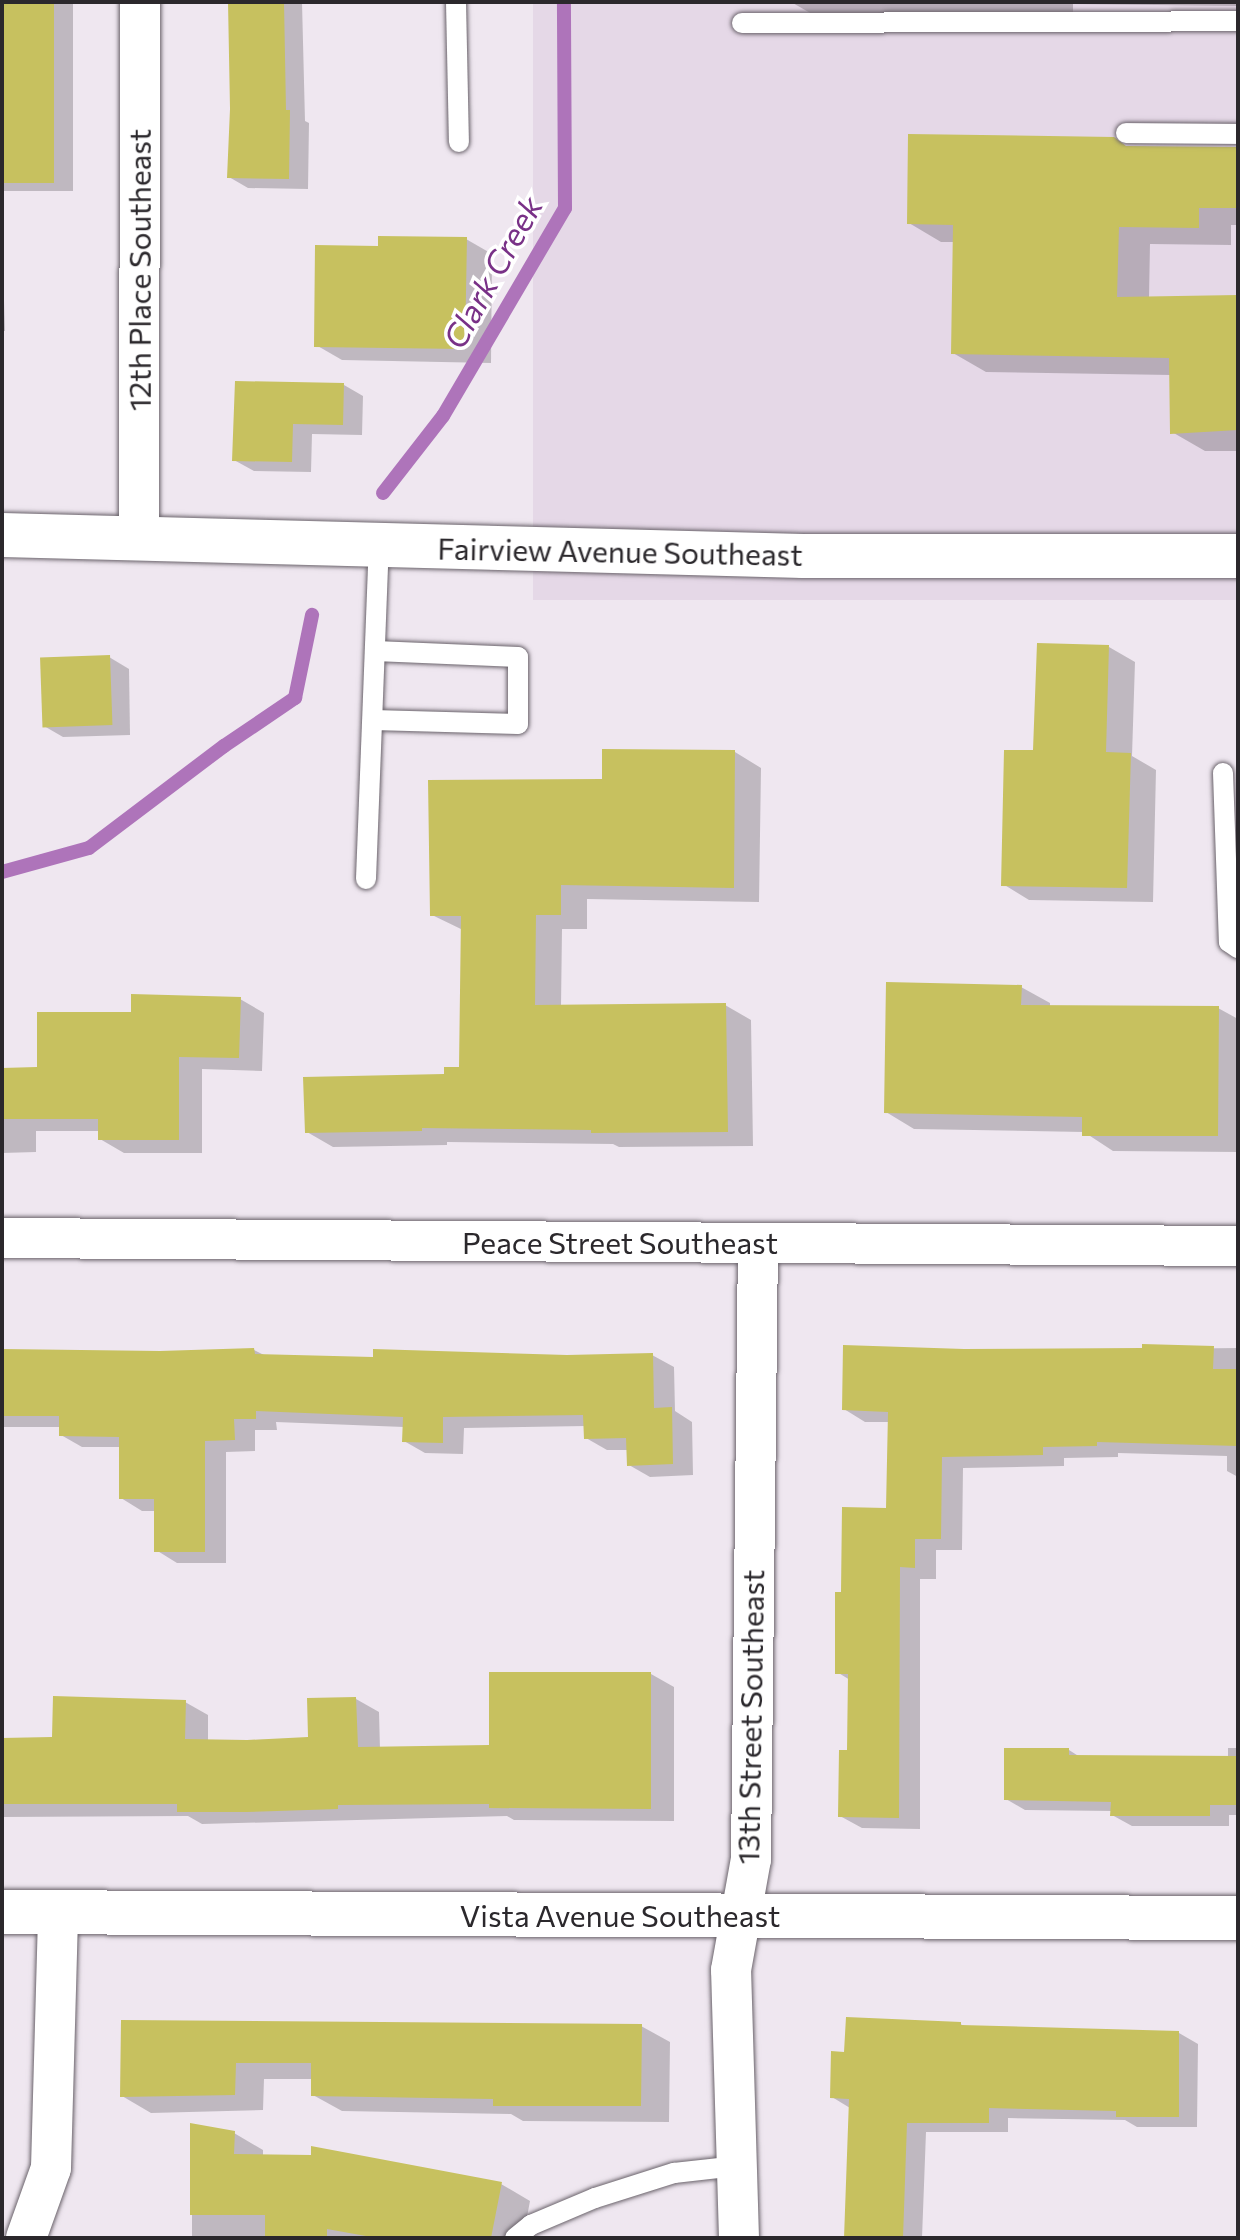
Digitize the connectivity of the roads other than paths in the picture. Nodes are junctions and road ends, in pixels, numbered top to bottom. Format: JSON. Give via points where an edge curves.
{"nodes":[{"id":1,"x":140,"y":2,"type":"edge"},
{"id":2,"x":456,"y":2,"type":"edge"},
{"id":3,"x":1238,"y":21,"type":"edge"},
{"id":4,"x":742,"y":23,"type":"dead end"},
{"id":5,"x":1126,"y":133,"type":"dead end"},
{"id":6,"x":1238,"y":134,"type":"edge"},
{"id":7,"x":459,"y":142,"type":"dead end"},
{"id":8,"x":2,"y":535,"type":"edge"},
{"id":9,"x":139,"y":539,"type":"junction"},
{"id":10,"x":379,"y":546,"type":"junction"},
{"id":11,"x":1238,"y":556,"type":"edge"},
{"id":12,"x":375,"y":651,"type":"junction"},
{"id":13,"x":373,"y":720,"type":"junction"},
{"id":14,"x":1223,"y":773,"type":"dead end"},
{"id":15,"x":366,"y":879,"type":"dead end"},
{"id":16,"x":1238,"y":948,"type":"edge"},
{"id":17,"x":2,"y":1238,"type":"edge"},
{"id":18,"x":758,"y":1243,"type":"junction"},
{"id":19,"x":1238,"y":1246,"type":"edge"},
{"id":20,"x":2,"y":1912,"type":"edge"},
{"id":21,"x":58,"y":1912,"type":"junction"},
{"id":22,"x":740,"y":1916,"type":"junction"},
{"id":23,"x":1238,"y":1918,"type":"edge"},
{"id":24,"x":736,"y":2166,"type":"junction"},
{"id":25,"x":26,"y":2238,"type":"edge"},
{"id":26,"x":515,"y":2238,"type":"edge"},
{"id":27,"x":739,"y":2238,"type":"edge"}],
"edges":[{"from":1,"to":9,"type":"street","name":"12th Place Southeast"},
{"from":2,"to":7,"type":"lane"},
{"from":3,"to":4,"type":"lane"},
{"from":5,"to":6,"type":"lane"},
{"from":8,"to":9,"type":"street","name":"Fairview Avenue Southeast"},
{"from":9,"to":10,"type":"street","name":"Fairview Avenue Southeast"},
{"from":10,"to":11,"type":"street","name":"Fairview Avenue Southeast","via":[[803,556]]},
{"from":10,"to":12,"type":"lane"},
{"from":12,"to":13,"type":"lane"},
{"from":12,"to":13,"type":"lane","via":[[518,657],[518,724]]},
{"from":13,"to":15,"type":"lane"},
{"from":14,"to":16,"type":"lane","via":[[1229,942]]},
{"from":17,"to":18,"type":"street","name":"Peace Street Southeast"},
{"from":18,"to":19,"type":"street","name":"Peace Street Southeast"},
{"from":18,"to":22,"type":"street","name":"13th Street Southeast","via":[[751,1859]]},
{"from":20,"to":21,"type":"street","name":"Vista Avenue Southeast"},
{"from":21,"to":22,"type":"street","name":"Vista Avenue Southeast"},
{"from":21,"to":25,"type":"street","via":[[51,2168]]},
{"from":22,"to":23,"type":"street","name":"Vista Avenue Southeast"},
{"from":22,"to":24,"type":"street","name":"13th Street Southeast","via":[[731,1970]]},
{"from":24,"to":26,"type":"lane","via":[[674,2173],[595,2198],[531,2225]]},
{"from":24,"to":27,"type":"street","name":"13th Street Southeast"}]}
